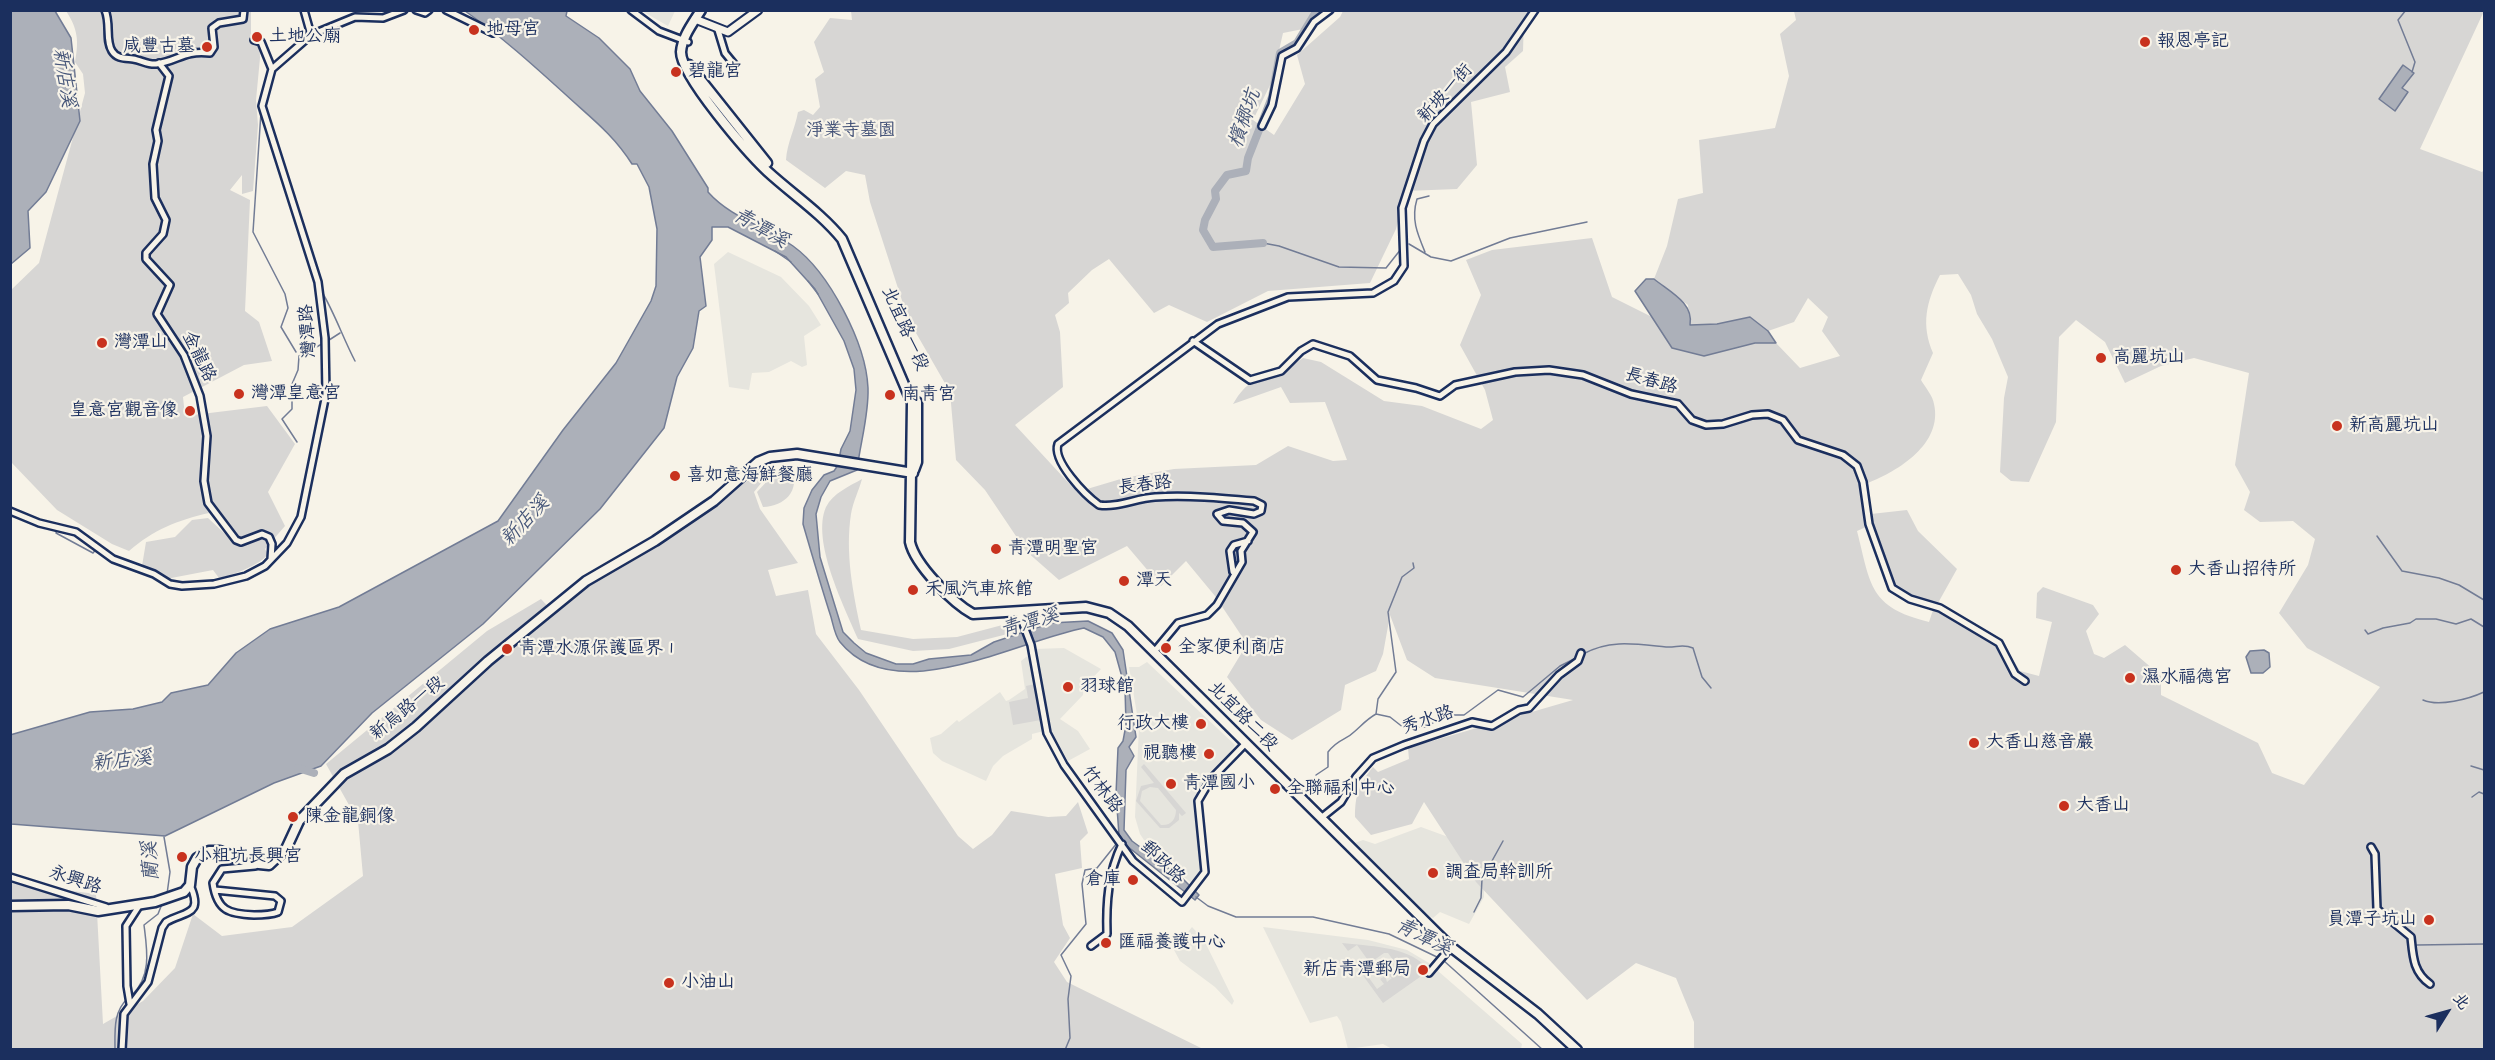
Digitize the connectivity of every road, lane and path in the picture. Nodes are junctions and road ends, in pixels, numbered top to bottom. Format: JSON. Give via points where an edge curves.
{"nodes":[{"id":1,"x":105,"y":10,"type":"edge"},
{"id":2,"x":244,"y":10,"type":"edge"},
{"id":3,"x":304,"y":10,"type":"edge"},
{"id":4,"x":404,"y":10,"type":"edge"},
{"id":5,"x":416,"y":10,"type":"edge"},
{"id":6,"x":429,"y":10,"type":"edge"},
{"id":7,"x":446,"y":10,"type":"edge"},
{"id":8,"x":631,"y":10,"type":"edge"},
{"id":9,"x":701,"y":10,"type":"edge"},
{"id":10,"x":705,"y":10,"type":"edge"},
{"id":11,"x":758,"y":10,"type":"edge"},
{"id":12,"x":1330,"y":10,"type":"edge"},
{"id":13,"x":1535,"y":10,"type":"edge"},
{"id":14,"x":355,"y":14,"type":"edge"},
{"id":15,"x":697,"y":20,"type":"junction"},
{"id":16,"x":718,"y":30,"type":"junction"},
{"id":17,"x":493,"y":33,"type":"dead end"},
{"id":18,"x":311,"y":35,"type":"junction"},
{"id":19,"x":254,"y":40,"type":"dead end"},
{"id":20,"x":686,"y":41,"type":"junction"},
{"id":21,"x":159,"y":63,"type":"junction"},
{"id":22,"x":734,"y":64,"type":"dead end"},
{"id":23,"x":272,"y":69,"type":"junction"},
{"id":24,"x":1262,"y":126,"type":"dead end"},
{"id":25,"x":1405,"y":246,"type":"joint"},
{"id":26,"x":1192,"y":341,"type":"junction"},
{"id":27,"x":913,"y":473,"type":"junction"},
{"id":28,"x":10,"y":511,"type":"edge"},
{"id":29,"x":1248,"y":541,"type":"junction"},
{"id":30,"x":271,"y":561,"type":"junction"},
{"id":31,"x":1233,"y":572,"type":"junction"},
{"id":32,"x":1019,"y":613,"type":"junction"},
{"id":33,"x":1154,"y":652,"type":"junction"},
{"id":34,"x":1581,"y":653,"type":"dead end"},
{"id":35,"x":2025,"y":681,"type":"dead end"},
{"id":36,"x":1245,"y":744,"type":"junction"},
{"id":37,"x":1322,"y":818,"type":"junction"},
{"id":38,"x":1122,"y":844,"type":"junction"},
{"id":39,"x":2371,"y":847,"type":"dead end"},
{"id":40,"x":260,"y":865,"type":"junction"},
{"id":41,"x":10,"y":877,"type":"edge"},
{"id":42,"x":190,"y":885,"type":"junction"},
{"id":43,"x":215,"y":890,"type":"junction"},
{"id":44,"x":10,"y":906,"type":"edge"},
{"id":45,"x":135,"y":907,"type":"junction"},
{"id":46,"x":1091,"y":946,"type":"dead end"},
{"id":47,"x":1449,"y":948,"type":"junction"},
{"id":48,"x":1426,"y":963,"type":"dead end"},
{"id":49,"x":2430,"y":984,"type":"dead end"},
{"id":50,"x":130,"y":1003,"type":"junction"},
{"id":51,"x":122,"y":1050,"type":"edge"},
{"id":52,"x":1577,"y":1050,"type":"edge"}],
"edges":[{"from":1,"to":21,"type":"street","via":[[110,26],[108,42],[116,56]]},
{"from":2,"to":21,"type":"street","via":[[243,19],[212,28],[214,47],[210,52],[189,51]]},
{"from":3,"to":18,"type":"street"},
{"from":4,"to":14,"type":"street","via":[[383,18]]},
{"from":5,"to":6,"type":"street"},
{"from":7,"to":17,"type":"street"},
{"from":8,"to":20,"type":"street","via":[[659,31]]},
{"from":9,"to":15,"type":"main road"},
{"from":10,"to":15,"type":"main road"},
{"from":11,"to":16,"type":"street","via":[[733,30]]},
{"from":12,"to":24,"type":"street","via":[[1314,22],[1297,48],[1282,56],[1272,105]]},
{"from":13,"to":25,"type":"street","name":"新坡一街","via":[[1506,52],[1433,124],[1402,208]]},
{"from":14,"to":18,"type":"street"},
{"from":15,"to":16,"type":"street"},
{"from":15,"to":20,"type":"main road"},
{"from":16,"to":22,"type":"street","via":[[725,53]]},
{"from":18,"to":23,"type":"street"},
{"from":19,"to":23,"type":"street","via":[[261,42]]},
{"from":20,"to":27,"type":"main road","name":"北宜路一段","via":[[690,68],[724,112],[767,164],[835,222],[850,243],[917,400],[917,462]]},
{"from":21,"to":30,"type":"street","name":"金龍路","via":[[169,76],[156,130],[152,181],[154,198],[166,220],[163,234],[146,253],[146,259],[170,285],[157,314],[184,355],[200,396],[207,436],[204,481],[208,503],[236,540],[241,542],[262,534],[269,537]]},
{"from":23,"to":30,"type":"street","name":"灣潭路","via":[[262,106],[321,296],[327,386],[301,517],[287,543]]},
{"from":25,"to":26,"type":"street","name":"長春路","via":[[1404,266],[1383,289],[1373,293],[1288,297],[1218,324]]},
{"from":26,"to":29,"type":"street","name":"長春路","via":[[1063,439],[1057,456],[1099,505],[1157,497],[1259,502],[1262,508],[1254,514],[1229,510],[1217,514],[1223,520],[1250,528]]},
{"from":26,"to":35,"type":"street","name":"長春路","via":[[1250,380],[1281,371],[1313,344],[1350,356],[1377,380],[1440,396],[1455,386],[1515,372],[1550,370],[1583,375],[1631,394],[1678,404],[1692,420],[1706,425],[1752,415],[1776,416],[1798,440],[1843,455],[1857,466],[1869,524],[1892,588],[1910,599],[1940,608],[1999,644],[2015,674]]},
{"from":27,"to":32,"type":"main road","name":"北宜路二段","via":[[910,542],[917,559],[962,608],[973,614]]},
{"from":27,"to":40,"type":"main road","name":"新烏路一段","via":[[797,454],[759,462],[714,501],[656,541],[586,581],[488,661],[416,727],[388,749],[344,774],[300,821],[277,860]]},
{"from":28,"to":30,"type":"street","name":"灣潭路","via":[[76,532],[113,559],[170,584],[230,582]]},
{"from":29,"to":31,"type":"street","via":[[1241,551],[1242,562]]},
{"from":29,"to":31,"type":"street","via":[[1234,545],[1230,551]]},
{"from":31,"to":33,"type":"street","via":[[1217,605],[1207,615],[1178,623]]},
{"from":32,"to":33,"type":"main road","name":"北宜路二段","via":[[1100,609],[1128,626]]},
{"from":32,"to":38,"type":"street","name":"竹林路","via":[[1031,645],[1047,733],[1080,788]]},
{"from":33,"to":36,"type":"main road","name":"北宜路二段"},
{"from":34,"to":37,"type":"street","name":"秀水路","via":[[1578,661],[1559,675],[1529,708],[1492,726],[1472,722],[1373,758],[1341,802]]},
{"from":36,"to":37,"type":"main road","name":"北宜路二段"},
{"from":36,"to":38,"type":"street","name":"郵政路","via":[[1211,779],[1198,801],[1206,861],[1203,877],[1182,902],[1133,861]]},
{"from":37,"to":47,"type":"main road","name":"北宜路二段"},
{"from":38,"to":46,"type":"street","via":[[1114,861],[1107,900],[1107,934]]},
{"from":39,"to":49,"type":"street","via":[[2375,854],[2377,909],[2411,937],[2415,967]]},
{"from":40,"to":42,"type":"main road","via":[[209,851],[197,858]]},
{"from":40,"to":43,"type":"street","via":[[225,867],[215,879]]},
{"from":41,"to":45,"type":"street","name":"永興路","via":[[100,907]]},
{"from":42,"to":45,"type":"main road","via":[[180,895]]},
{"from":42,"to":50,"type":"street","via":[[195,901],[192,910],[166,922],[152,972],[137,999]]},
{"from":43,"to":43,"type":"street","via":[[229,913],[269,915],[280,910],[280,901],[275,896]]},
{"from":44,"to":45,"type":"main road","via":[[68,905],[98,911]]},
{"from":45,"to":50,"type":"street","via":[[126,926]]},
{"from":47,"to":48,"type":"street","via":[[1432,969]]},
{"from":47,"to":52,"type":"main road","name":"北宜路二段","via":[[1538,1014]]},
{"from":50,"to":51,"type":"street","via":[[121,1024]]}]}
